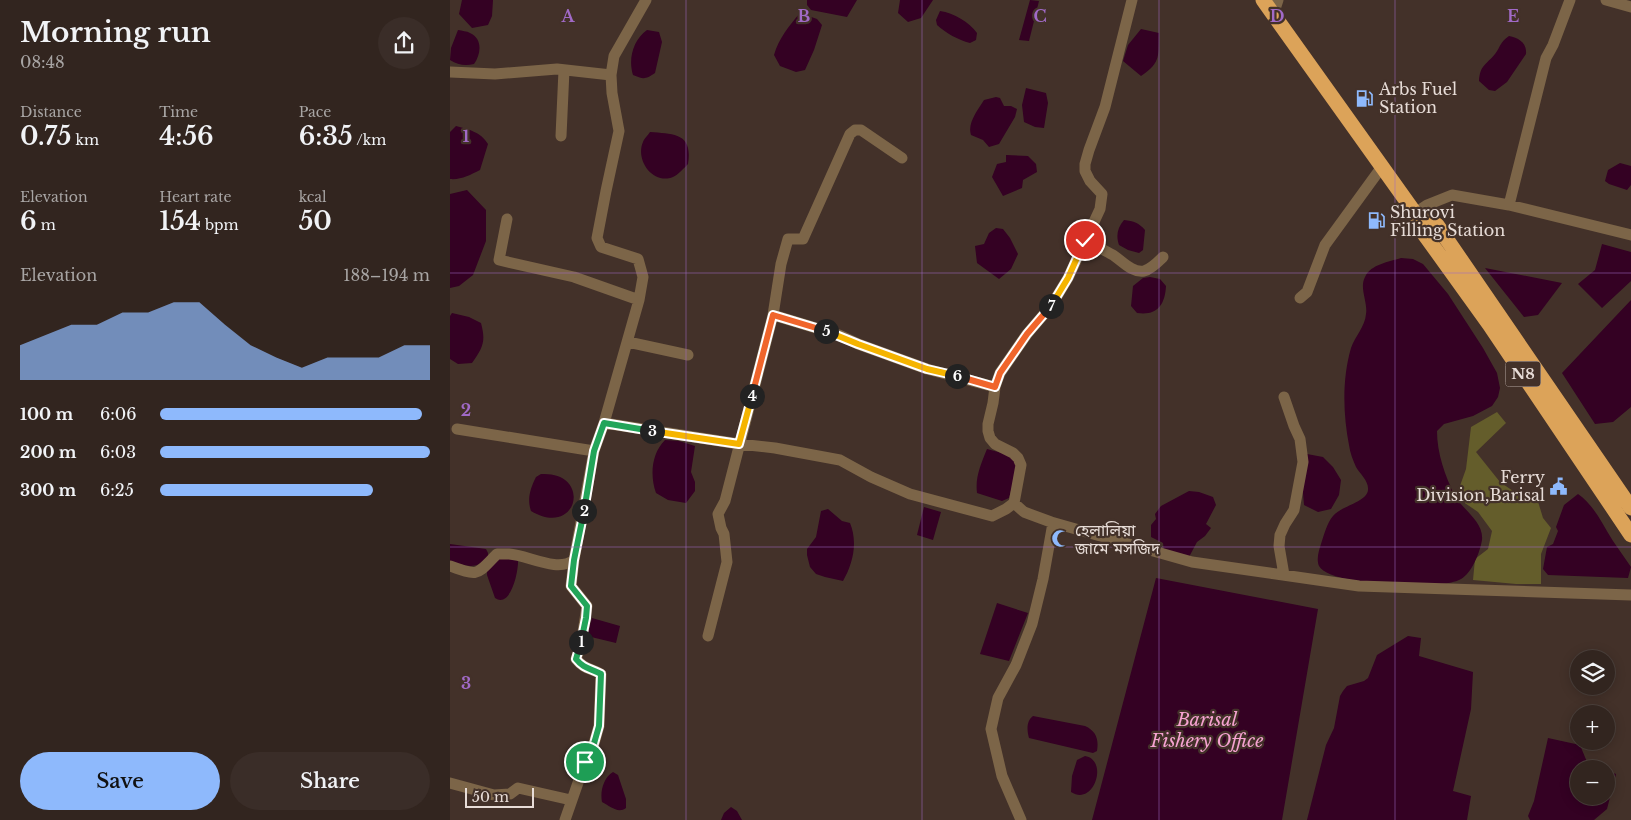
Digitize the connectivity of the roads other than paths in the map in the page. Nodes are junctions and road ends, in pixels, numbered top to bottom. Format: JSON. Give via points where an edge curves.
{"nodes":[{"id":1,"x":646,"y":0,"type":"edge"},
{"id":2,"x":1132,"y":0,"type":"edge"},
{"id":3,"x":1264,"y":0,"type":"edge"},
{"id":4,"x":1570,"y":0,"type":"edge"},
{"id":5,"x":1606,"y":0,"type":"edge"},
{"id":6,"x":1276,"y":7,"type":"edge"},
{"id":7,"x":1631,"y":8,"type":"edge"},
{"id":8,"x":564,"y":70,"type":"junction"},
{"id":9,"x":450,"y":72,"type":"edge"},
{"id":10,"x":611,"y":75,"type":"junction"},
{"id":11,"x":561,"y":136,"type":"dead end"},
{"id":12,"x":902,"y":158,"type":"dead end"},
{"id":13,"x":1381,"y":168,"type":"junction"},
{"id":14,"x":1509,"y":205,"type":"junction"},
{"id":15,"x":1415,"y":214,"type":"junction"},
{"id":16,"x":507,"y":219,"type":"dead end"},
{"id":17,"x":1631,"y":235,"type":"edge"},
{"id":18,"x":1085,"y":240,"type":"junction"},
{"id":19,"x":1163,"y":257,"type":"dead end"},
{"id":20,"x":1300,"y":298,"type":"dead end"},
{"id":21,"x":639,"y":300,"type":"junction"},
{"id":22,"x":773,"y":315,"type":"junction"},
{"id":23,"x":628,"y":342,"type":"junction"},
{"id":24,"x":688,"y":355,"type":"dead end"},
{"id":25,"x":995,"y":387,"type":"junction"},
{"id":26,"x":1284,"y":397,"type":"dead end"},
{"id":27,"x":604,"y":423,"type":"junction"},
{"id":28,"x":456,"y":429,"type":"dead end"},
{"id":29,"x":739,"y":444,"type":"junction"},
{"id":30,"x":594,"y":451,"type":"junction"},
{"id":31,"x":1014,"y":503,"type":"junction"},
{"id":32,"x":1631,"y":508,"type":"edge"},
{"id":33,"x":1053,"y":523,"type":"junction"},
{"id":34,"x":1631,"y":535,"type":"edge"},
{"id":35,"x":574,"y":560,"type":"junction"},
{"id":36,"x":450,"y":566,"type":"edge"},
{"id":37,"x":1284,"y":575,"type":"junction"},
{"id":38,"x":1631,"y":595,"type":"edge"},
{"id":39,"x":708,"y":636,"type":"dead end"},
{"id":40,"x":450,"y":783,"type":"edge"},
{"id":41,"x":571,"y":800,"type":"junction"},
{"id":42,"x":566,"y":820,"type":"edge"},
{"id":43,"x":1021,"y":820,"type":"edge"}],
"edges":[{"from":1,"to":10,"type":"street","via":[[614,56]]},
{"from":2,"to":18,"type":"street","via":[[1105,107],[1085,164],[1090,181],[1102,194],[1100,209]]},
{"from":3,"to":6,"type":"highway","number":"N8"},
{"from":4,"to":14,"type":"street","via":[[1546,58]]},
{"from":5,"to":7,"type":"street"},
{"from":6,"to":13,"type":"highway","number":"N8"},
{"from":8,"to":9,"type":"street","via":[[494,74]]},
{"from":8,"to":10,"type":"street"},
{"from":8,"to":11,"type":"street"},
{"from":10,"to":21,"type":"street","via":[[619,131],[597,238],[601,247],[638,259],[643,277]]},
{"from":12,"to":22,"type":"street","via":[[862,130],[850,134],[803,239],[788,239]]},
{"from":13,"to":15,"type":"highway","number":"N8"},
{"from":13,"to":20,"type":"street","via":[[1325,245],[1307,292]]},
{"from":14,"to":15,"type":"street","via":[[1452,195],[1427,204]]},
{"from":14,"to":17,"type":"street"},
{"from":15,"to":32,"type":"highway","number":"N8","via":[[1437,225]]},
{"from":15,"to":34,"type":"highway","number":"N8","via":[[1422,231],[1489,324]]},
{"from":16,"to":21,"type":"street","via":[[499,260],[574,277]]},
{"from":18,"to":19,"type":"street","via":[[1131,268],[1143,271]]},
{"from":18,"to":25,"type":"street","via":[[1051,306],[1000,373]]},
{"from":21,"to":23,"type":"street"},
{"from":22,"to":25,"type":"street","via":[[839,335],[927,369]]},
{"from":22,"to":29,"type":"street"},
{"from":23,"to":24,"type":"street"},
{"from":23,"to":27,"type":"street"},
{"from":25,"to":31,"type":"street","via":[[988,431],[995,444],[1013,453],[1021,465]]},
{"from":26,"to":37,"type":"street","via":[[1300,439],[1303,462],[1294,510],[1280,535]]},
{"from":27,"to":29,"type":"street"},
{"from":27,"to":30,"type":"street"},
{"from":28,"to":30,"type":"street"},
{"from":29,"to":31,"type":"street","via":[[840,460],[910,494],[992,516]]},
{"from":29,"to":39,"type":"street","via":[[718,514],[727,562]]},
{"from":30,"to":35,"type":"street"},
{"from":31,"to":33,"type":"street","via":[[1024,512]]},
{"from":33,"to":37,"type":"street","via":[[1192,562]]},
{"from":33,"to":43,"type":"street","via":[[1032,624],[998,698],[991,729],[1002,776]]},
{"from":35,"to":36,"type":"street","via":[[559,565],[497,554],[474,574]]},
{"from":35,"to":41,"type":"street","via":[[571,586],[587,606],[576,659],[582,666],[601,674],[601,704],[593,747]]},
{"from":37,"to":38,"type":"street","via":[[1359,586]]},
{"from":40,"to":41,"type":"street","via":[[494,795],[510,794],[518,788]]},
{"from":41,"to":42,"type":"street"}]}
